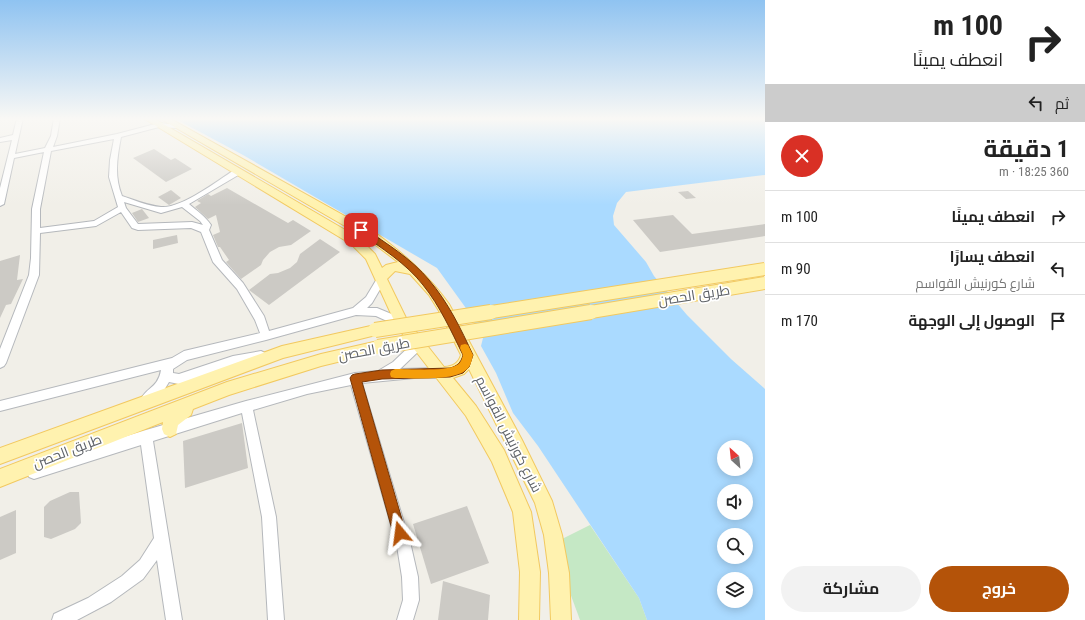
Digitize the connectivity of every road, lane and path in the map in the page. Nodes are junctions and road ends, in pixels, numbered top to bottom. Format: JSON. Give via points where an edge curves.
{"nodes":[{"id":1,"x":13,"y":147,"type":"edge"},
{"id":2,"x":49,"y":147,"type":"edge"},
{"id":3,"x":63,"y":147,"type":"edge"},
{"id":4,"x":116,"y":147,"type":"edge"},
{"id":5,"x":198,"y":147,"type":"edge"},
{"id":6,"x":206,"y":147,"type":"edge"},
{"id":7,"x":48,"y":150,"type":"junction"},
{"id":8,"x":10,"y":157,"type":"junction"},
{"id":9,"x":237,"y":172,"type":"junction"},
{"id":10,"x":4,"y":175,"type":"edge"},
{"id":11,"x":1,"y":194,"type":"edge"},
{"id":12,"x":120,"y":198,"type":"junction"},
{"id":13,"x":0,"y":204,"type":"edge"},
{"id":14,"x":183,"y":204,"type":"junction"},
{"id":15,"x":122,"y":208,"type":"junction"},
{"id":16,"x":161,"y":210,"type":"junction"},
{"id":17,"x":154,"y":226,"type":"junction"},
{"id":18,"x":205,"y":230,"type":"junction"},
{"id":19,"x":35,"y":231,"type":"junction"},
{"id":20,"x":765,"y":269,"type":"edge"},
{"id":21,"x":416,"y":272,"type":"junction"},
{"id":22,"x":381,"y":279,"type":"junction"},
{"id":23,"x":765,"y":284,"type":"edge"},
{"id":24,"x":356,"y":311,"type":"junction"},
{"id":25,"x":402,"y":323,"type":"junction"},
{"id":26,"x":266,"y":336,"type":"junction"},
{"id":27,"x":418,"y":345,"type":"junction"},
{"id":28,"x":378,"y":347,"type":"junction"},
{"id":29,"x":282,"y":352,"type":"junction"},
{"id":30,"x":468,"y":355,"type":"junction"},
{"id":31,"x":0,"y":363,"type":"edge"},
{"id":32,"x":169,"y":368,"type":"junction"},
{"id":33,"x":442,"y":373,"type":"junction"},
{"id":34,"x":382,"y":374,"type":"junction"},
{"id":35,"x":355,"y":378,"type":"junction"},
{"id":36,"x":141,"y":403,"type":"junction"},
{"id":37,"x":0,"y":406,"type":"edge"},
{"id":38,"x":246,"y":406,"type":"junction"},
{"id":39,"x":170,"y":429,"type":"junction"},
{"id":40,"x":146,"y":436,"type":"junction"},
{"id":41,"x":0,"y":456,"type":"edge"},
{"id":42,"x":0,"y":478,"type":"edge"},
{"id":43,"x":0,"y":483,"type":"edge"},
{"id":44,"x":161,"y":539,"type":"junction"},
{"id":45,"x":60,"y":620,"type":"edge"},
{"id":46,"x":174,"y":620,"type":"edge"},
{"id":47,"x":276,"y":620,"type":"edge"},
{"id":48,"x":405,"y":620,"type":"edge"},
{"id":49,"x":529,"y":620,"type":"edge"},
{"id":50,"x":561,"y":620,"type":"edge"}],
"edges":[{"from":1,"to":8,"type":"street"},
{"from":2,"to":7,"type":"street"},
{"from":3,"to":7,"type":"street"},
{"from":4,"to":12,"type":"street","via":[[113,164],[114,184]]},
{"from":5,"to":9,"type":"main road","name":"شارع كورنيش القواسم"},
{"from":6,"to":21,"type":"main road","name":"شارع كورنيش القواسم","via":[[328,210],[373,237]]},
{"from":7,"to":8,"type":"street"},
{"from":7,"to":19,"type":"street","via":[[36,209]]},
{"from":8,"to":10,"type":"street"},
{"from":9,"to":14,"type":"street"},
{"from":9,"to":22,"type":"main road","name":"شارع كورنيش القواسم","via":[[355,241],[372,257]]},
{"from":10,"to":11,"type":"street"},
{"from":11,"to":13,"type":"street"},
{"from":12,"to":15,"type":"street"},
{"from":12,"to":16,"type":"street"},
{"from":14,"to":16,"type":"street"},
{"from":14,"to":18,"type":"street","via":[[203,219],[207,225]]},
{"from":15,"to":17,"type":"street","via":[[135,226]]},
{"from":15,"to":19,"type":"street","via":[[96,223]]},
{"from":16,"to":17,"type":"street"},
{"from":17,"to":18,"type":"street","via":[[192,225]]},
{"from":18,"to":26,"type":"street","via":[[218,262],[240,286],[260,319]]},
{"from":19,"to":31,"type":"street","via":[[34,275]]},
{"from":20,"to":29,"type":"main road","name":"طريق الحصن","bridge":true,"via":[[375,330]]},
{"from":21,"to":22,"type":"main road","via":[[396,266],[386,270]]},
{"from":21,"to":30,"type":"main road","name":"شارع كورنيش القواسم","via":[[444,308]]},
{"from":22,"to":24,"type":"street","via":[[369,300]]},
{"from":22,"to":25,"type":"main road","name":"شارع كورنيش القواسم"},
{"from":23,"to":28,"type":"main road","name":"طريق الحصن","bridge":true},
{"from":24,"to":25,"type":"street","via":[[377,312]]},
{"from":24,"to":26,"type":"street"},
{"from":25,"to":27,"type":"main road","name":"شارع كورنيش القواسم"},
{"from":26,"to":32,"type":"street","via":[[194,353],[180,358]]},
{"from":27,"to":33,"type":"main road","name":"شارع كورنيش القواسم"},
{"from":27,"to":34,"type":"street","via":[[397,365]]},
{"from":28,"to":39,"type":"main road","via":[[186,410],[175,416],[170,423]]},
{"from":28,"to":42,"type":"main road","name":"طريق الحصن","via":[[314,362],[227,389]]},
{"from":29,"to":32,"type":"street","via":[[233,361],[179,379],[170,377]]},
{"from":29,"to":36,"type":"main road","name":"طريق الحصن"},
{"from":30,"to":33,"type":"main road","via":[[465,364],[459,370]]},
{"from":30,"to":50,"type":"main road","name":"شارع كورنيش القواسم","via":[[543,501],[553,535],[559,573]]},
{"from":32,"to":36,"type":"street","via":[[162,385]]},
{"from":32,"to":37,"type":"street"},
{"from":33,"to":34,"type":"street"},
{"from":33,"to":49,"type":"main road","name":"شارع كورنيش القواسم","via":[[471,411],[498,456],[522,512],[530,572]]},
{"from":34,"to":35,"type":"street"},
{"from":35,"to":38,"type":"street","via":[[299,390]]},
{"from":35,"to":48,"type":"street","via":[[404,546],[411,600]]},
{"from":36,"to":41,"type":"main road","name":"طريق الحصن"},
{"from":38,"to":39,"type":"street"},
{"from":38,"to":47,"type":"street","via":[[269,517]]},
{"from":39,"to":40,"type":"street"},
{"from":40,"to":43,"type":"street"},
{"from":40,"to":44,"type":"street"},
{"from":44,"to":45,"type":"street","via":[[145,566],[126,583],[91,605]]},
{"from":44,"to":46,"type":"street"}]}
